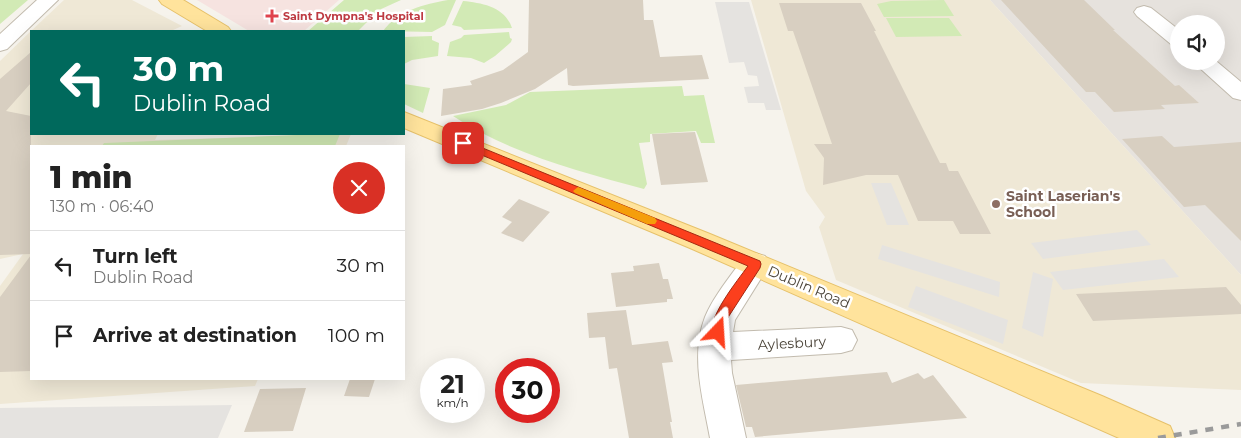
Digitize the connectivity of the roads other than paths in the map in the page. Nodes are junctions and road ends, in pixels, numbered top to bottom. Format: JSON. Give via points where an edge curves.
{"nodes":[{"id":1,"x":48,"y":0,"type":"edge"},
{"id":2,"x":169,"y":0,"type":"edge"},
{"id":3,"x":1144,"y":12,"type":"dead end"},
{"id":4,"x":219,"y":30,"type":"edge"},
{"id":5,"x":1170,"y":34,"type":"edge"},
{"id":6,"x":0,"y":45,"type":"edge"},
{"id":7,"x":1214,"y":70,"type":"edge"},
{"id":8,"x":1241,"y":93,"type":"edge"},
{"id":9,"x":405,"y":119,"type":"edge"},
{"id":10,"x":755,"y":264,"type":"junction"},
{"id":11,"x":841,"y":340,"type":"dead end"},
{"id":12,"x":715,"y":347,"type":"junction"},
{"id":13,"x":728,"y":438,"type":"edge"},
{"id":14,"x":1157,"y":438,"type":"edge"}],
"edges":[{"from":1,"to":6,"type":"street"},
{"from":2,"to":4,"type":"main road"},
{"from":3,"to":5,"type":"street"},
{"from":7,"to":8,"type":"street"},
{"from":9,"to":10,"type":"main road","name":"Dublin Road"},
{"from":10,"to":12,"type":"street","via":[[720,318]]},
{"from":10,"to":14,"type":"main road","name":"Dublin Road","via":[[1090,406]]},
{"from":11,"to":12,"type":"street","name":"Aylesbury"},
{"from":12,"to":13,"type":"street","via":[[715,373]]}]}
